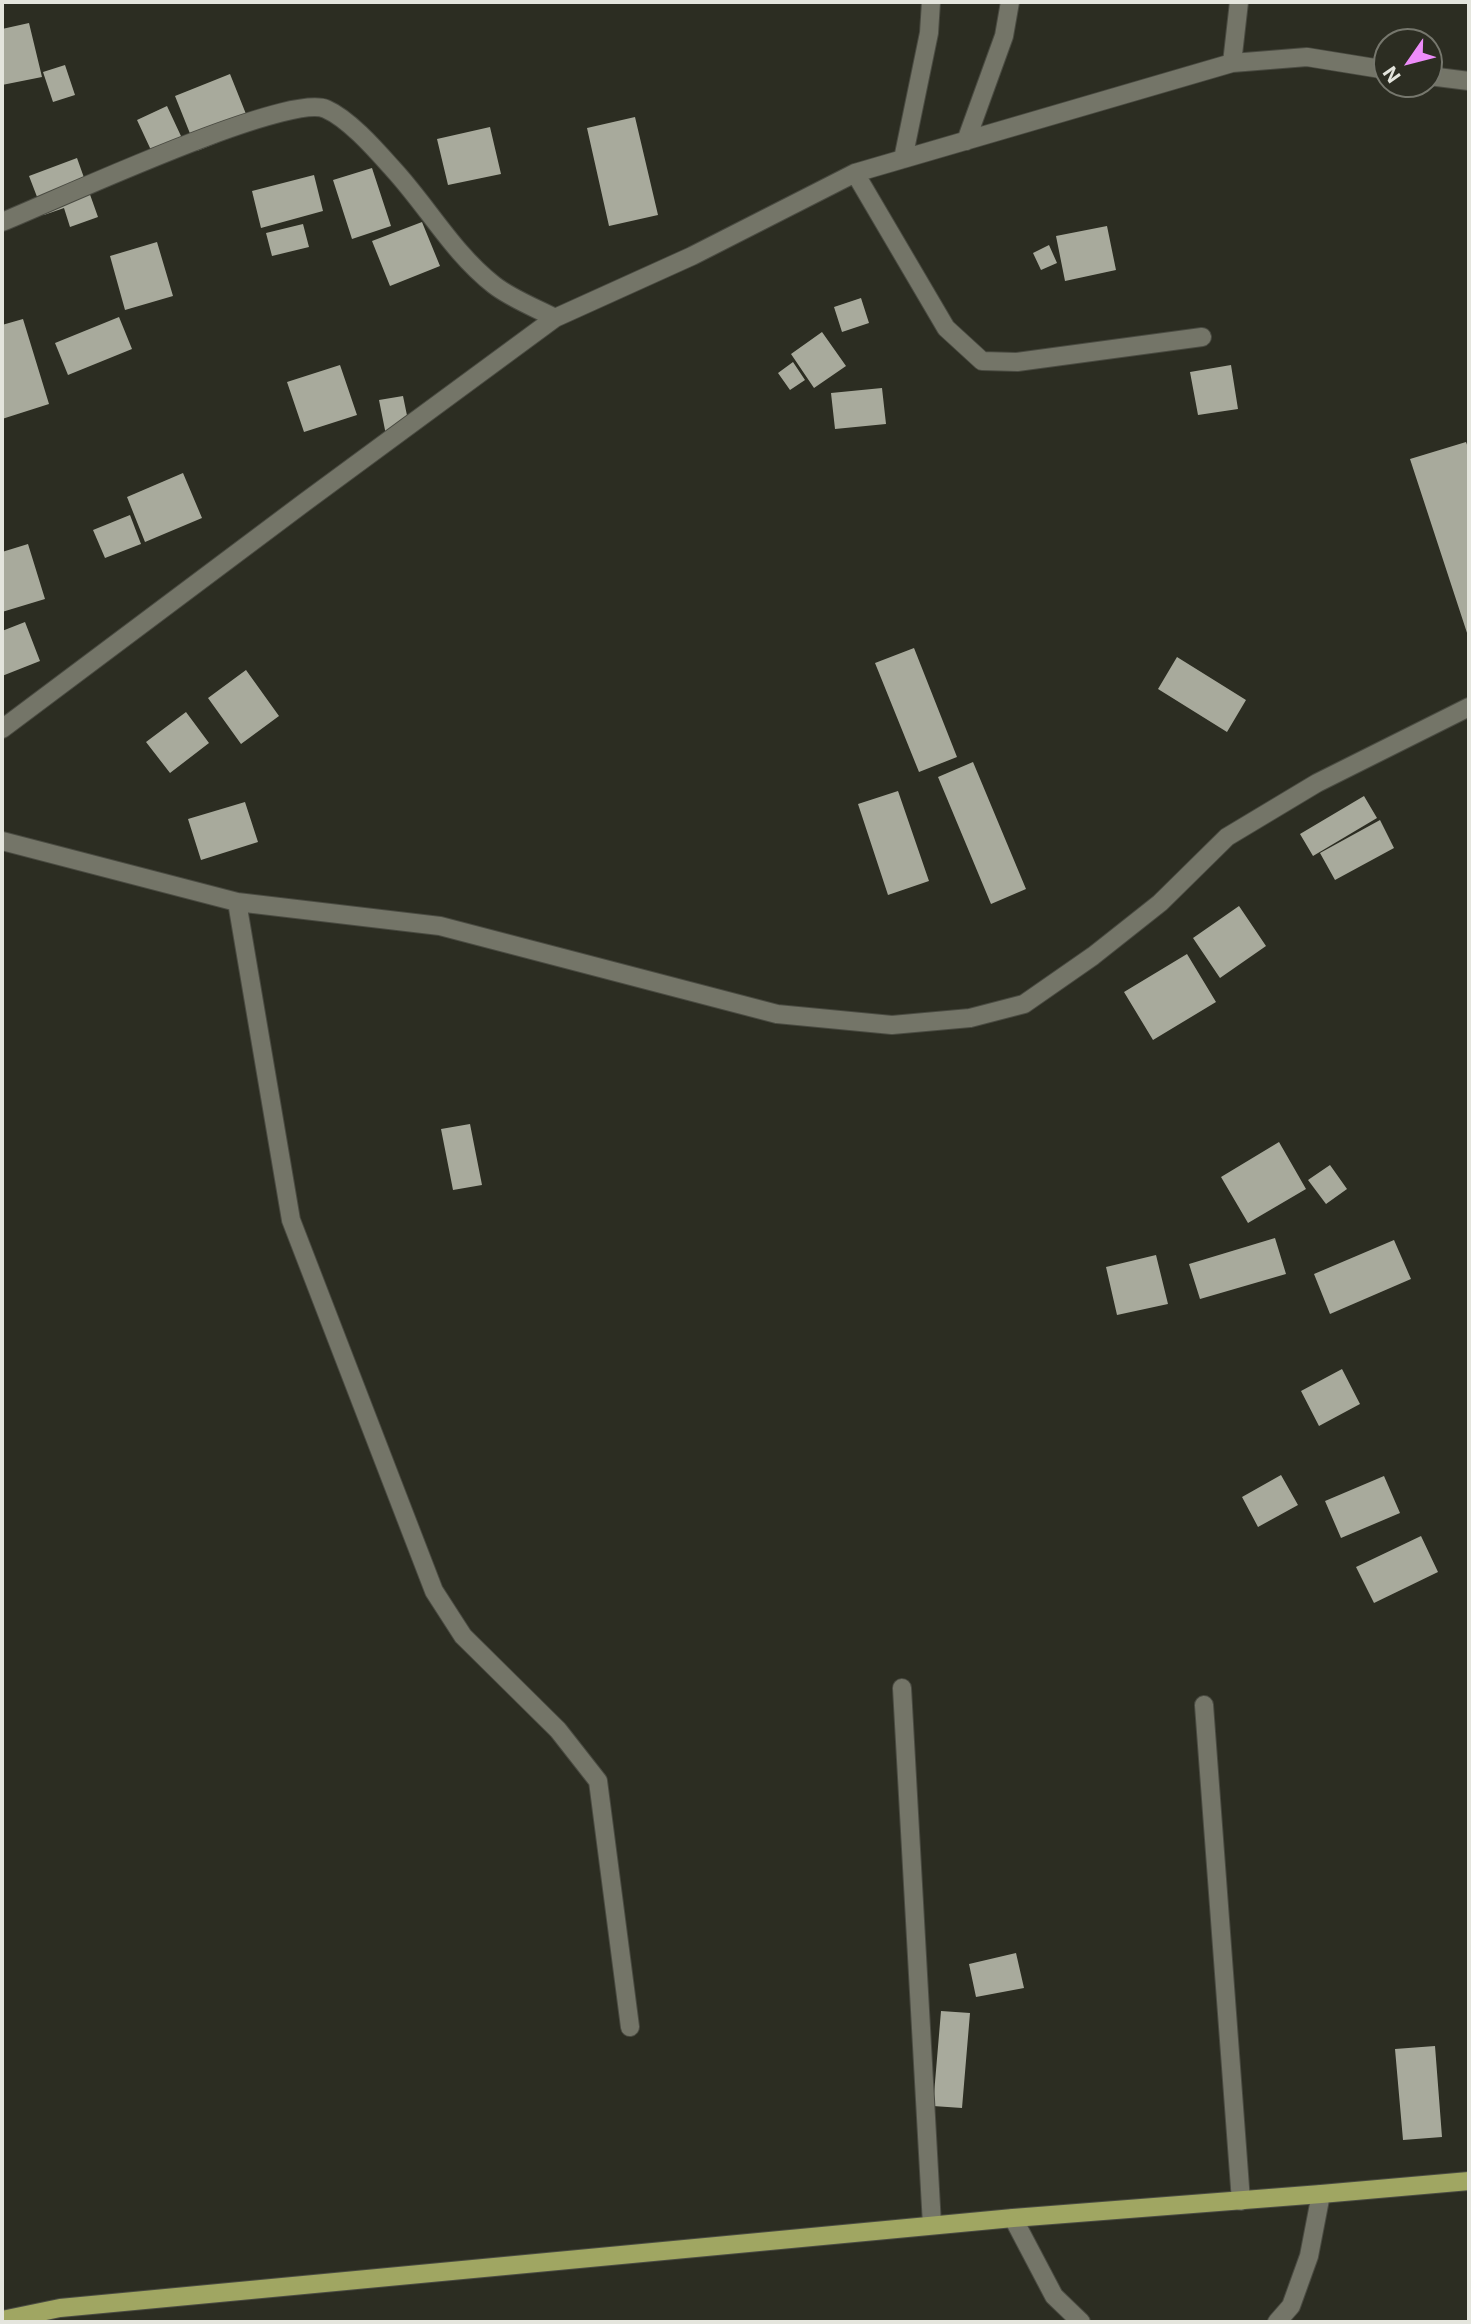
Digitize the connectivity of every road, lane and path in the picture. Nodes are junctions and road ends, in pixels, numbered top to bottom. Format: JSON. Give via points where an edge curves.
{"nodes":[{"id":1,"x":931,"y":2,"type":"edge"},
{"id":2,"x":1010,"y":2,"type":"edge"},
{"id":3,"x":1239,"y":2,"type":"edge"},
{"id":4,"x":1232,"y":63,"type":"junction"},
{"id":5,"x":1373,"y":68,"type":"edge"},
{"id":6,"x":1443,"y":78,"type":"edge"},
{"id":7,"x":1469,"y":81,"type":"edge"},
{"id":8,"x":966,"y":141,"type":"junction"},
{"id":9,"x":903,"y":159,"type":"junction"},
{"id":10,"x":855,"y":173,"type":"junction"},
{"id":11,"x":2,"y":222,"type":"edge"},
{"id":12,"x":555,"y":318,"type":"junction"},
{"id":13,"x":1202,"y":337,"type":"dead end"},
{"id":14,"x":1469,"y":707,"type":"edge"},
{"id":15,"x":2,"y":729,"type":"edge"},
{"id":16,"x":2,"y":841,"type":"edge"},
{"id":17,"x":237,"y":902,"type":"junction"},
{"id":18,"x":902,"y":1688,"type":"dead end"},
{"id":19,"x":1204,"y":1705,"type":"dead end"},
{"id":20,"x":630,"y":2027,"type":"dead end"},
{"id":21,"x":1469,"y":2181,"type":"edge"},
{"id":22,"x":1321,"y":2194,"type":"junction"},
{"id":23,"x":1241,"y":2201,"type":"junction"},
{"id":24,"x":1013,"y":2218,"type":"junction"},
{"id":25,"x":933,"y":2225,"type":"junction"},
{"id":26,"x":2,"y":2320,"type":"edge"},
{"id":27,"x":1080,"y":2322,"type":"edge"},
{"id":28,"x":1277,"y":2322,"type":"edge"}],
"edges":[{"from":1,"to":9,"type":"street"},
{"from":2,"to":8,"type":"street","via":[[1004,36]]},
{"from":3,"to":4,"type":"street"},
{"from":4,"to":5,"type":"street","via":[[1307,57]]},
{"from":4,"to":8,"type":"street"},
{"from":6,"to":7,"type":"street"},
{"from":8,"to":9,"type":"street"},
{"from":9,"to":10,"type":"street"},
{"from":10,"to":12,"type":"street","via":[[692,256]]},
{"from":10,"to":13,"type":"street","via":[[946,328],[982,361],[1017,362]]},
{"from":11,"to":12,"type":"street","via":[[128,167],[237,127],[301,107],[324,107],[395,170],[450,243],[495,286]]},
{"from":12,"to":15,"type":"street"},
{"from":14,"to":17,"type":"street","via":[[1317,783],[1227,837],[1160,903],[1063,977],[1024,1004],[970,1018],[892,1025],[777,1014],[440,926]]},
{"from":16,"to":17,"type":"street"},
{"from":17,"to":20,"type":"street","via":[[291,1220],[434,1591],[463,1636],[558,1730],[598,1782]]},
{"from":18,"to":25,"type":"street"},
{"from":19,"to":23,"type":"street"},
{"from":21,"to":22,"type":"main road"},
{"from":22,"to":23,"type":"main road"},
{"from":22,"to":28,"type":"street","via":[[1291,2306]]},
{"from":23,"to":24,"type":"main road"},
{"from":24,"to":25,"type":"main road"},
{"from":24,"to":27,"type":"street","via":[[1054,2297]]},
{"from":25,"to":26,"type":"main road","via":[[60,2308]]}]}
